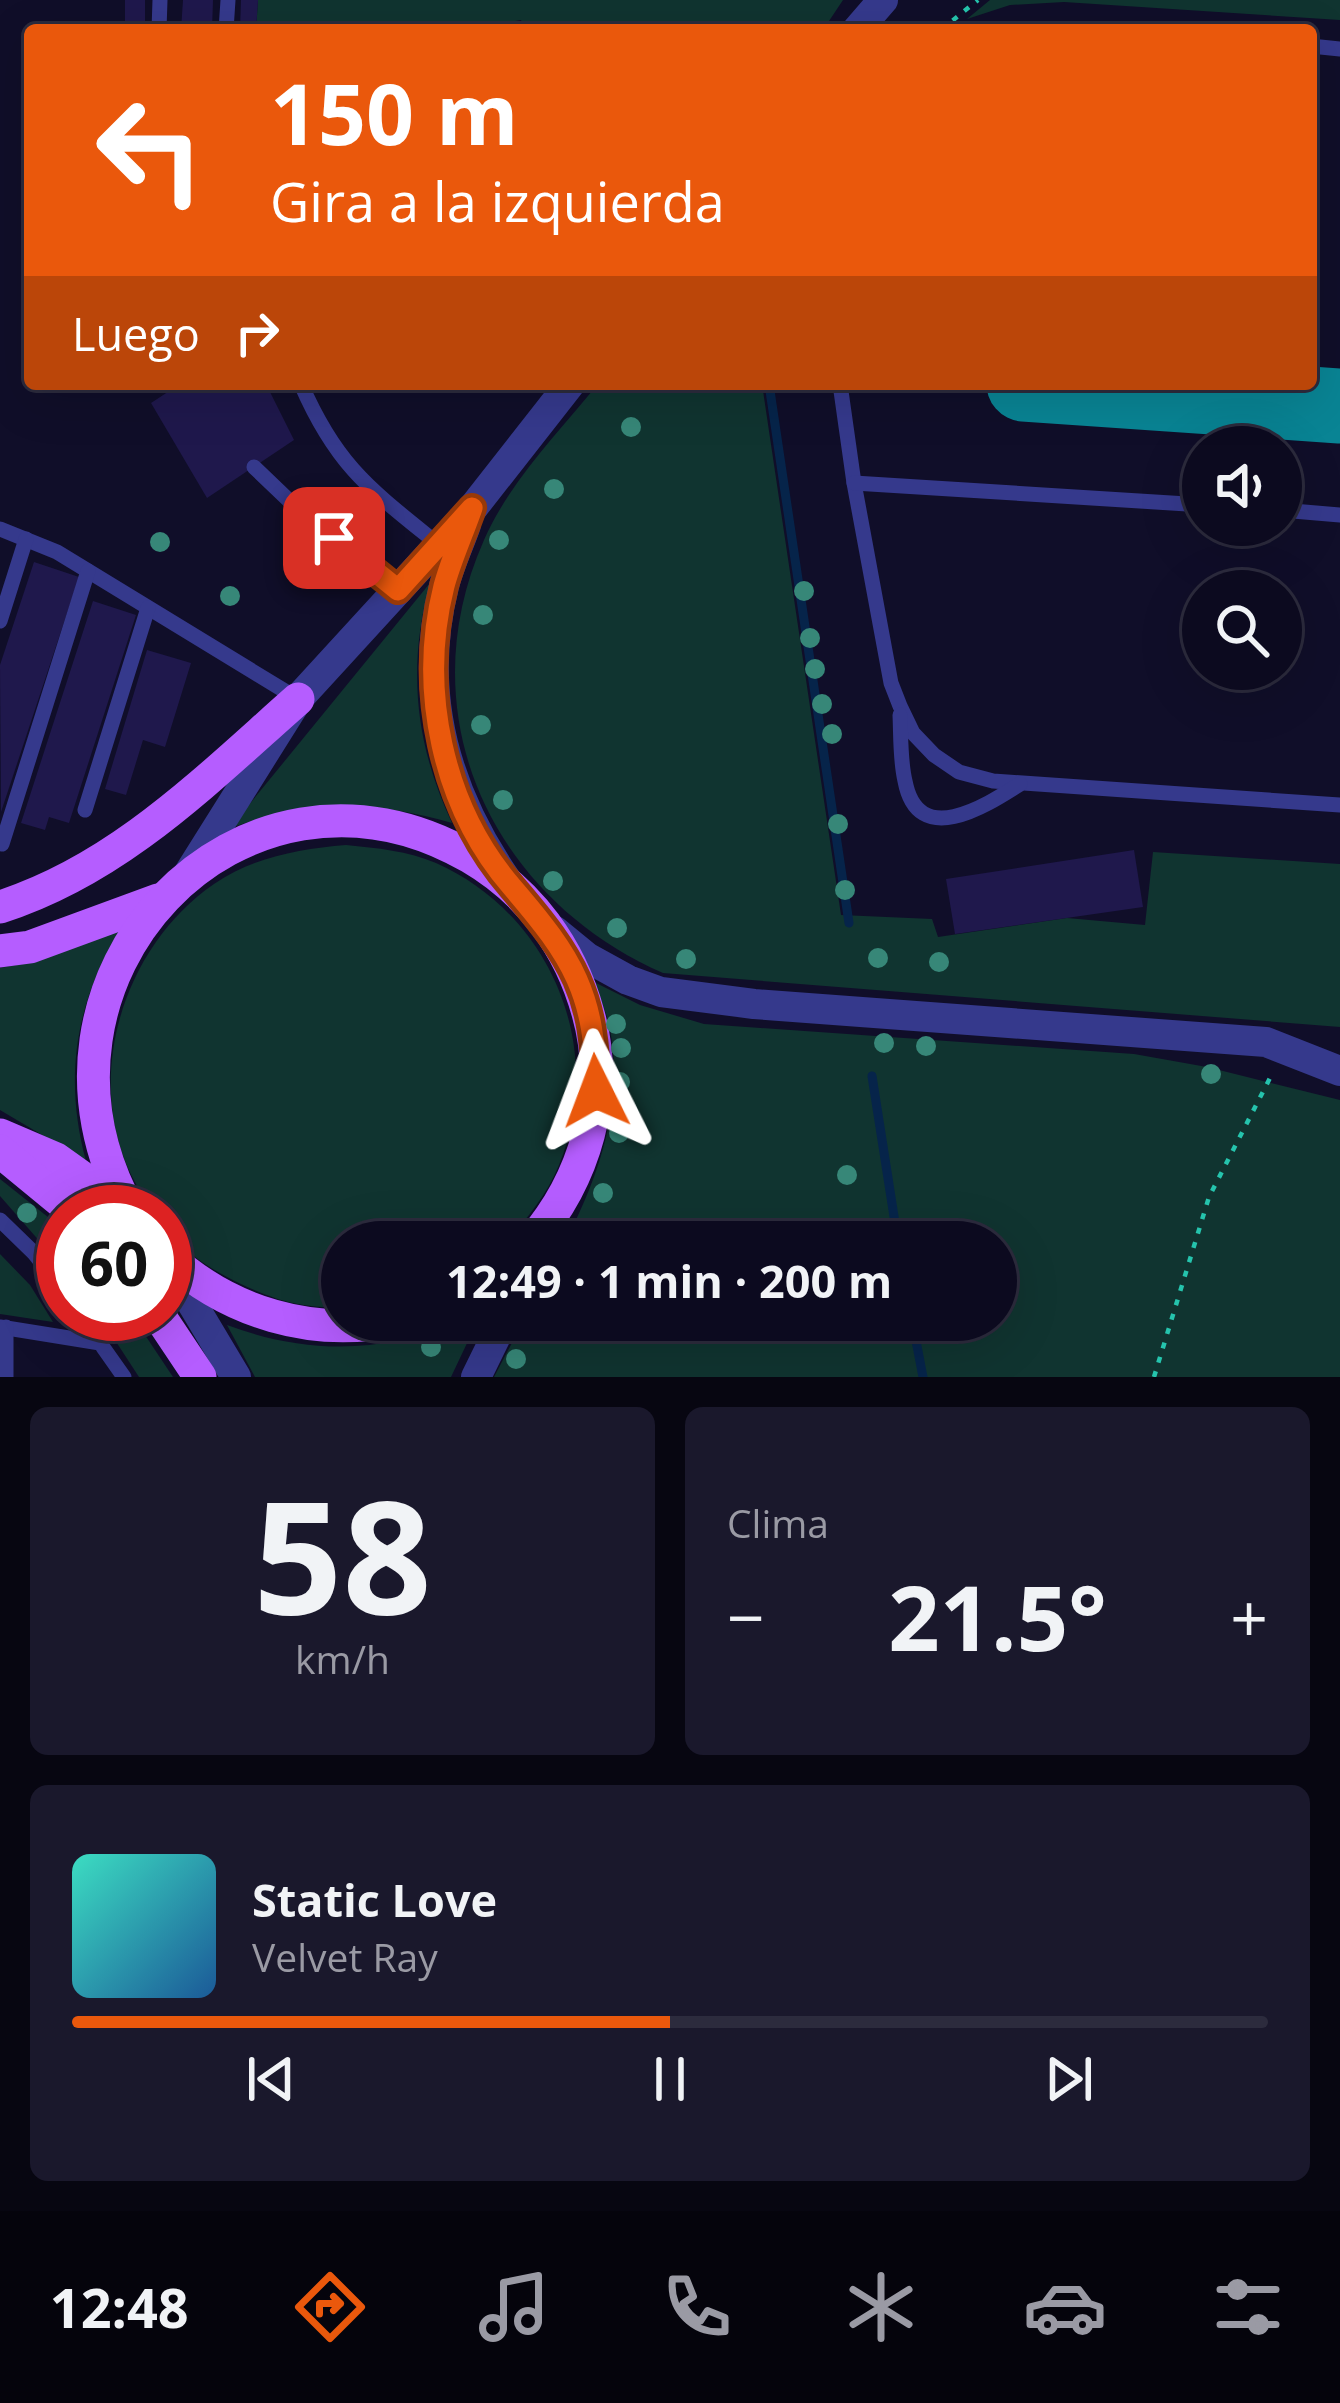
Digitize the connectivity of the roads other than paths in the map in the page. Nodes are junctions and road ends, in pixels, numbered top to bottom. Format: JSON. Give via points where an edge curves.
{"nodes":[{"id":1,"x":883,"y":0,"type":"edge"},
{"id":2,"x":862,"y":24,"type":"edge"},
{"id":3,"x":304,"y":390,"type":"edge"},
{"id":4,"x":565,"y":390,"type":"edge"},
{"id":5,"x":841,"y":390,"type":"edge"},
{"id":6,"x":254,"y":466,"type":"dead end"},
{"id":7,"x":854,"y":483,"type":"junction"},
{"id":8,"x":1182,"y":504,"type":"edge"},
{"id":9,"x":472,"y":508,"type":"junction"},
{"id":10,"x":1302,"y":512,"type":"edge"},
{"id":11,"x":1340,"y":515,"type":"edge"},
{"id":12,"x":0,"y":530,"type":"edge"},
{"id":13,"x":26,"y":539,"type":"junction"},
{"id":14,"x":439,"y":545,"type":"junction"},
{"id":15,"x":88,"y":571,"type":"junction"},
{"id":16,"x":398,"y":590,"type":"junction"},
{"id":17,"x":148,"y":608,"type":"junction"},
{"id":18,"x":0,"y":620,"type":"edge"},
{"id":19,"x":298,"y":699,"type":"junction"},
{"id":20,"x":899,"y":706,"type":"junction"},
{"id":21,"x":1020,"y":783,"type":"junction"},
{"id":22,"x":1340,"y":805,"type":"edge"},
{"id":23,"x":86,"y":810,"type":"dead end"},
{"id":24,"x":2,"y":844,"type":"edge"},
{"id":25,"x":187,"y":876,"type":"junction"},
{"id":26,"x":512,"y":887,"type":"junction"},
{"id":27,"x":160,"y":900,"type":"junction"},
{"id":28,"x":0,"y":907,"type":"edge"},
{"id":29,"x":547,"y":925,"type":"junction"},
{"id":30,"x":0,"y":951,"type":"edge"},
{"id":31,"x":1266,"y":1042,"type":"junction"},
{"id":32,"x":1340,"y":1048,"type":"edge"},
{"id":33,"x":1340,"y":1071,"type":"edge"},
{"id":34,"x":0,"y":1135,"type":"edge"},
{"id":35,"x":0,"y":1150,"type":"edge"},
{"id":36,"x":42,"y":1185,"type":"edge"},
{"id":37,"x":92,"y":1185,"type":"edge"},
{"id":38,"x":117,"y":1185,"type":"edge"},
{"id":39,"x":0,"y":1220,"type":"edge"},
{"id":40,"x":547,"y":1221,"type":"edge"},
{"id":41,"x":36,"y":1256,"type":"edge"},
{"id":42,"x":192,"y":1276,"type":"edge"},
{"id":43,"x":192,"y":1302,"type":"edge"},
{"id":44,"x":321,"y":1325,"type":"edge"},
{"id":45,"x":3,"y":1327,"type":"edge"},
{"id":46,"x":176,"y":1341,"type":"edge"},
{"id":47,"x":493,"y":1341,"type":"edge"},
{"id":48,"x":100,"y":1343,"type":"joint"},
{"id":49,"x":5,"y":1377,"type":"edge"},
{"id":50,"x":124,"y":1377,"type":"edge"},
{"id":51,"x":200,"y":1377,"type":"edge"},
{"id":52,"x":236,"y":1377,"type":"edge"},
{"id":53,"x":476,"y":1377,"type":"edge"}],
"edges":[{"from":1,"to":2,"type":"street"},
{"from":3,"to":14,"type":"lane","via":[[322,433],[359,480]]},
{"from":4,"to":9,"type":"street"},
{"from":5,"to":7,"type":"lane"},
{"from":6,"to":16,"type":"lane"},
{"from":7,"to":8,"type":"lane"},
{"from":7,"to":20,"type":"lane"},
{"from":9,"to":14,"type":"street"},
{"from":9,"to":26,"type":"street","via":[[444,585],[435,706],[458,795]]},
{"from":10,"to":11,"type":"lane"},
{"from":12,"to":13,"type":"lane"},
{"from":13,"to":15,"type":"lane"},
{"from":13,"to":18,"type":"lane"},
{"from":14,"to":16,"type":"street"},
{"from":15,"to":17,"type":"lane"},
{"from":15,"to":24,"type":"lane"},
{"from":16,"to":19,"type":"street"},
{"from":17,"to":19,"type":"lane"},
{"from":17,"to":23,"type":"lane"},
{"from":19,"to":25,"type":"street"},
{"from":19,"to":28,"type":"main road","via":[[109,858]]},
{"from":20,"to":21,"type":"lane","via":[[923,744],[959,772]]},
{"from":20,"to":21,"type":"lane","via":[[905,785],[919,808],[958,818]]},
{"from":21,"to":22,"type":"lane"},
{"from":25,"to":26,"type":"main road","via":[[264,836],[351,823],[421,835]]},
{"from":25,"to":27,"type":"main road"},
{"from":26,"to":29,"type":"main road"},
{"from":27,"to":30,"type":"main road"},
{"from":27,"to":38,"type":"main road","via":[[102,995],[89,1069],[98,1143]]},
{"from":29,"to":31,"type":"street","via":[[588,958],[662,992]]},
{"from":29,"to":40,"type":"main road","via":[[581,987],[596,1056],[581,1160]]},
{"from":31,"to":32,"type":"street"},
{"from":31,"to":33,"type":"street"},
{"from":34,"to":37,"type":"main road"},
{"from":35,"to":36,"type":"main road"},
{"from":39,"to":41,"type":"lane"},
{"from":42,"to":44,"type":"main road","via":[[256,1312]]},
{"from":43,"to":52,"type":"street"},
{"from":45,"to":48,"type":"lane"},
{"from":45,"to":49,"type":"lane"},
{"from":46,"to":51,"type":"main road"},
{"from":47,"to":53,"type":"street"},
{"from":48,"to":50,"type":"lane"}]}
